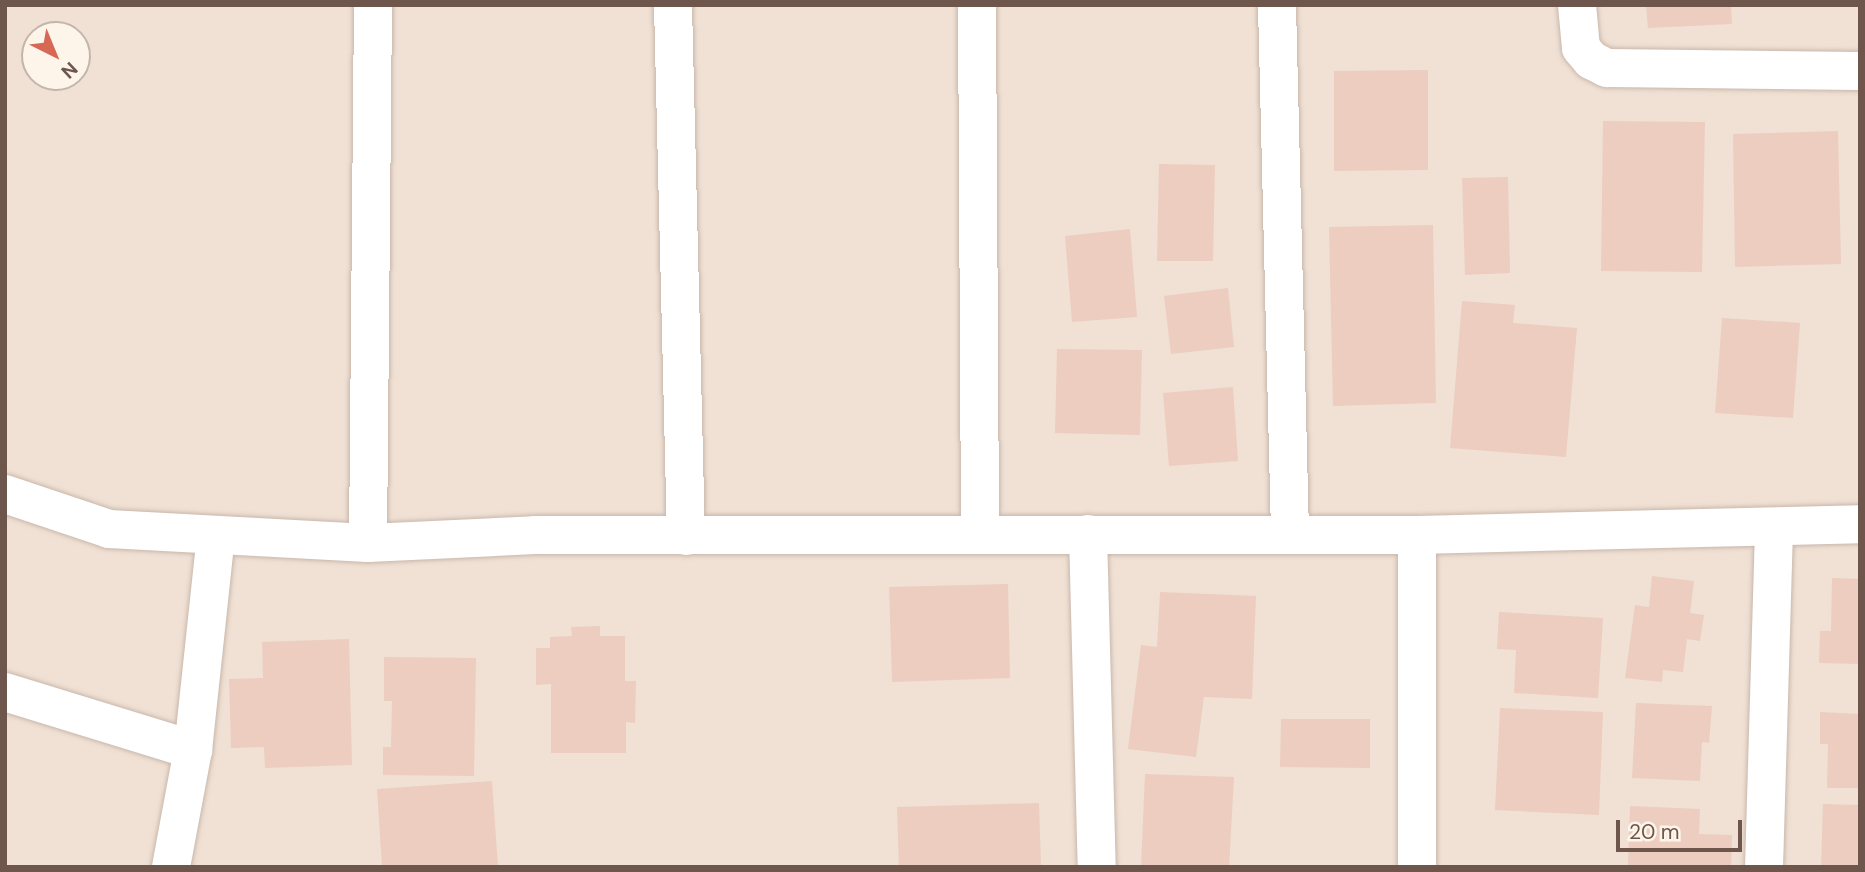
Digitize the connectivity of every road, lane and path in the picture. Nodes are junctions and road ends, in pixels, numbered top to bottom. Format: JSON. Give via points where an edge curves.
{"nodes":[{"id":1,"x":373,"y":5,"type":"edge"},
{"id":2,"x":673,"y":5,"type":"edge"},
{"id":3,"x":977,"y":5,"type":"edge"},
{"id":4,"x":1277,"y":5,"type":"edge"},
{"id":5,"x":1577,"y":5,"type":"edge"},
{"id":6,"x":1860,"y":71,"type":"edge"},
{"id":7,"x":5,"y":494,"type":"edge"},
{"id":8,"x":1860,"y":524,"type":"edge"},
{"id":9,"x":1774,"y":527,"type":"junction"},
{"id":10,"x":980,"y":533,"type":"junction"},
{"id":11,"x":1290,"y":533,"type":"junction"},
{"id":12,"x":1088,"y":534,"type":"junction"},
{"id":13,"x":216,"y":535,"type":"junction"},
{"id":14,"x":1417,"y":535,"type":"junction"},
{"id":15,"x":686,"y":536,"type":"junction"},
{"id":16,"x":368,"y":543,"type":"junction"},
{"id":17,"x":5,"y":692,"type":"edge"},
{"id":18,"x":194,"y":750,"type":"junction"},
{"id":19,"x":171,"y":867,"type":"edge"},
{"id":20,"x":1097,"y":867,"type":"edge"},
{"id":21,"x":1417,"y":867,"type":"edge"},
{"id":22,"x":1764,"y":867,"type":"edge"}],
"edges":[{"from":1,"to":16,"type":"street"},
{"from":2,"to":15,"type":"street"},
{"from":3,"to":10,"type":"street"},
{"from":4,"to":11,"type":"street"},
{"from":5,"to":6,"type":"street","via":[[1581,48],[1607,68]]},
{"from":7,"to":13,"type":"street","via":[[109,529]]},
{"from":8,"to":9,"type":"street"},
{"from":9,"to":14,"type":"street"},
{"from":9,"to":22,"type":"street"},
{"from":10,"to":12,"type":"street"},
{"from":10,"to":15,"type":"street"},
{"from":11,"to":12,"type":"street"},
{"from":11,"to":14,"type":"street"},
{"from":12,"to":20,"type":"street"},
{"from":13,"to":16,"type":"street"},
{"from":13,"to":18,"type":"street"},
{"from":14,"to":21,"type":"street"},
{"from":15,"to":16,"type":"street","via":[[535,535]]},
{"from":17,"to":18,"type":"street"},
{"from":18,"to":19,"type":"street"}]}
